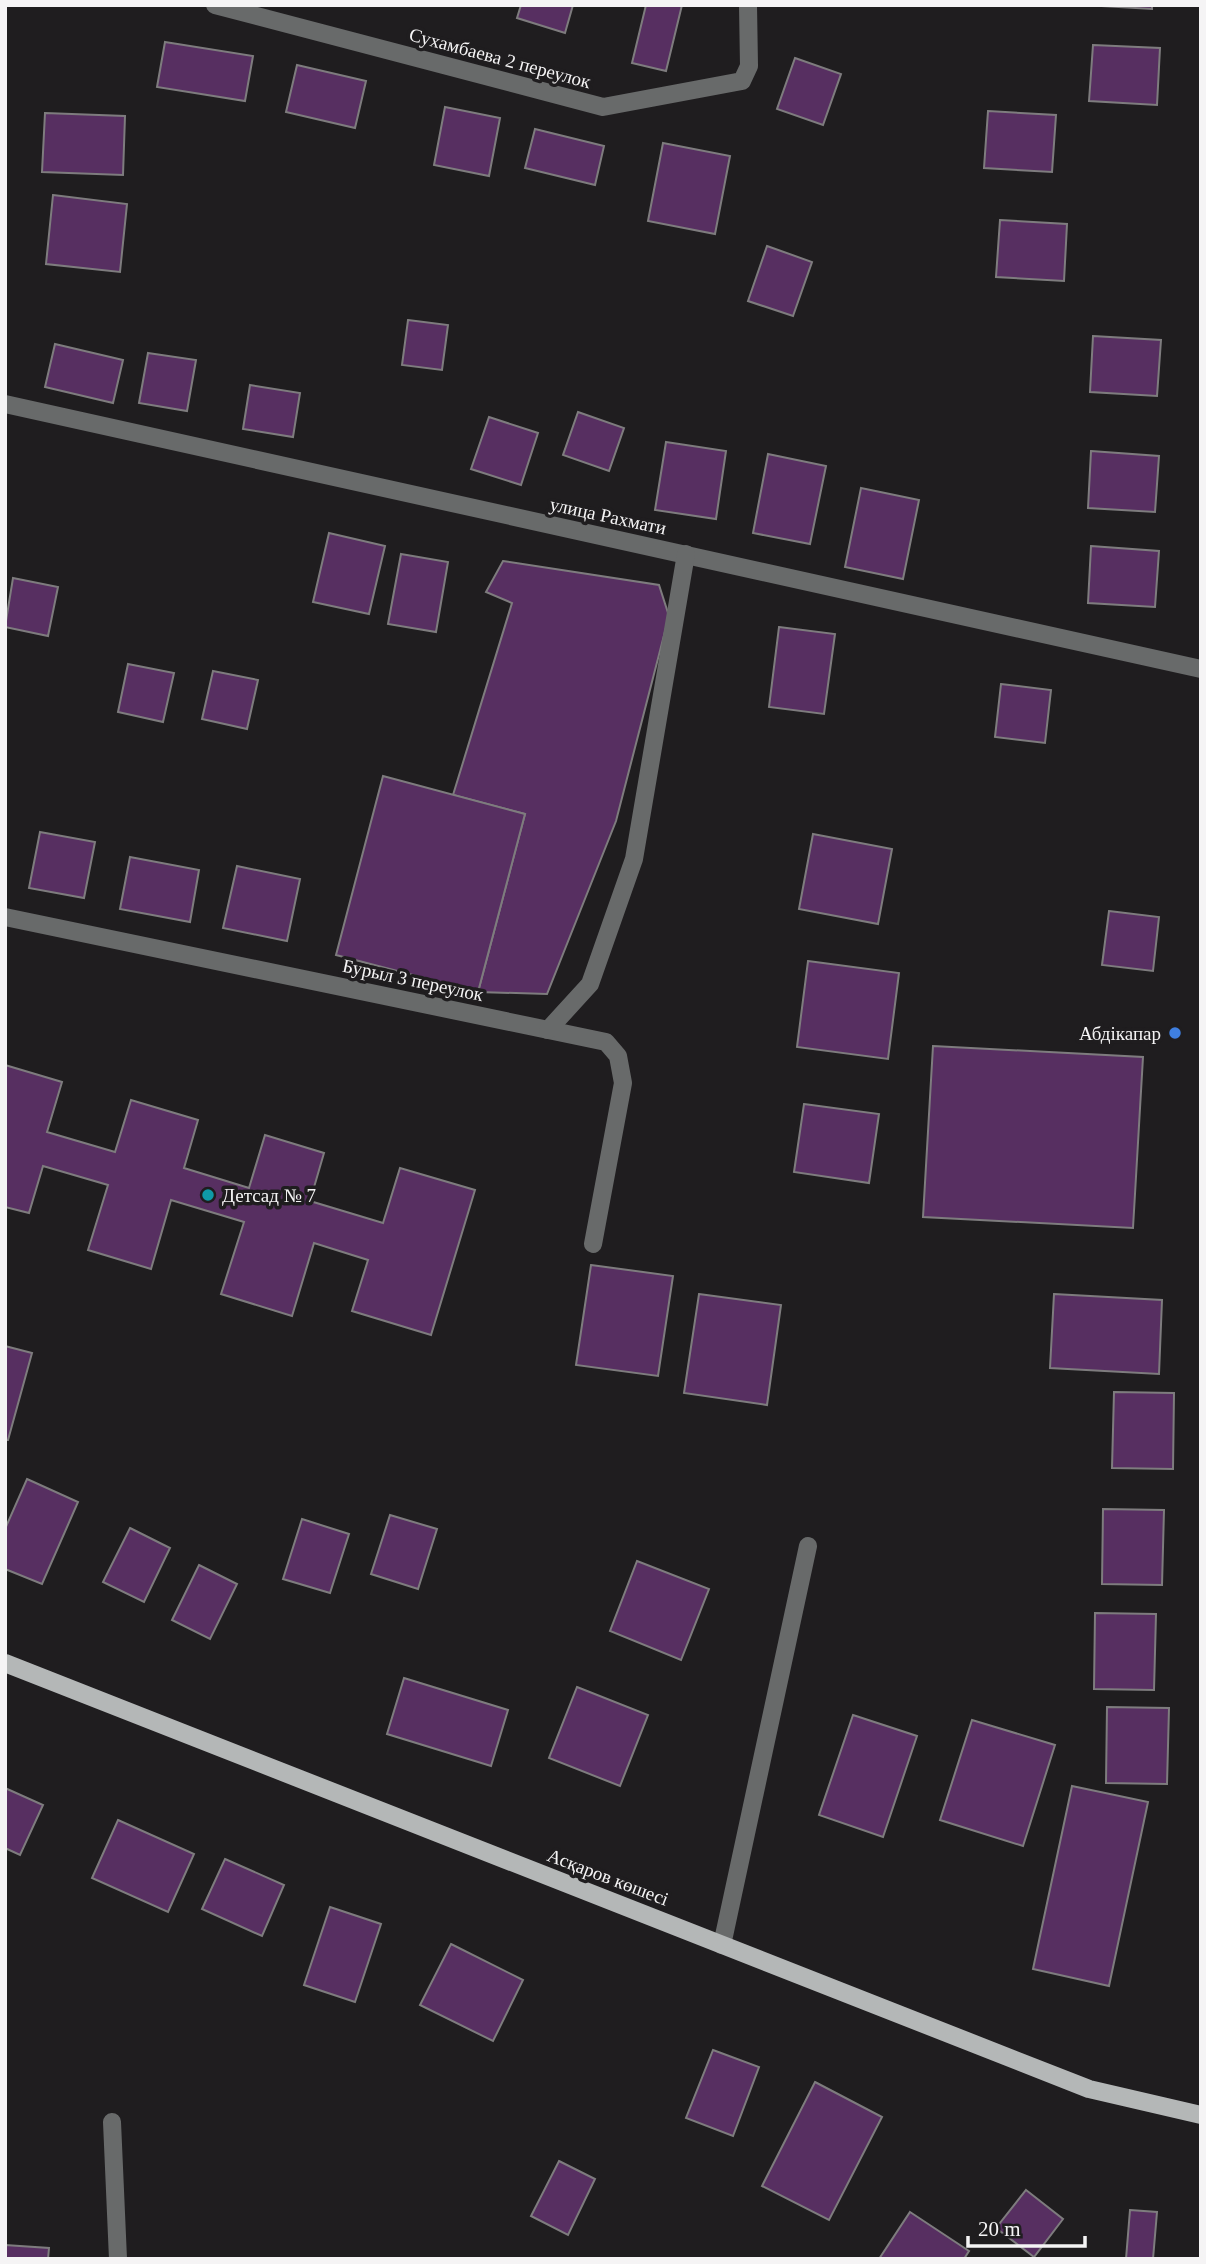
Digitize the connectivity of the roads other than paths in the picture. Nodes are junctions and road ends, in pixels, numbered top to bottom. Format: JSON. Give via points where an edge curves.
{"nodes":[{"id":1,"x":215,"y":5,"type":"edge"},
{"id":2,"x":748,"y":5,"type":"edge"},
{"id":3,"x":5,"y":404,"type":"edge"},
{"id":4,"x":686,"y":554,"type":"junction"},
{"id":5,"x":1201,"y":669,"type":"edge"},
{"id":6,"x":5,"y":916,"type":"edge"},
{"id":7,"x":548,"y":1030,"type":"junction"},
{"id":8,"x":593,"y":1244,"type":"dead end"},
{"id":9,"x":808,"y":1546,"type":"dead end"},
{"id":10,"x":5,"y":1663,"type":"edge"},
{"id":11,"x":722,"y":1944,"type":"junction"},
{"id":12,"x":1201,"y":2115,"type":"edge"},
{"id":13,"x":112,"y":2122,"type":"dead end"},
{"id":14,"x":118,"y":2259,"type":"edge"}],
"edges":[{"from":1,"to":2,"type":"street","name":"Сухамбаева 2 переулок","via":[[603,107],[742,81],[749,66]]},
{"from":3,"to":4,"type":"street","name":"улица Рахмати"},
{"from":4,"to":5,"type":"street","name":"улица Рахмати"},
{"from":4,"to":7,"type":"street","via":[[634,859],[590,984]]},
{"from":6,"to":7,"type":"street","name":"Бурыл 3 переулок"},
{"from":7,"to":8,"type":"street","name":"Бурыл 3 переулок","via":[[606,1042],[618,1056],[623,1083]]},
{"from":9,"to":11,"type":"street"},
{"from":10,"to":11,"type":"main road","name":"Асқаров көшесі"},
{"from":11,"to":12,"type":"main road","name":"Асқаров көшесі","via":[[1089,2089]]},
{"from":13,"to":14,"type":"street"}]}
